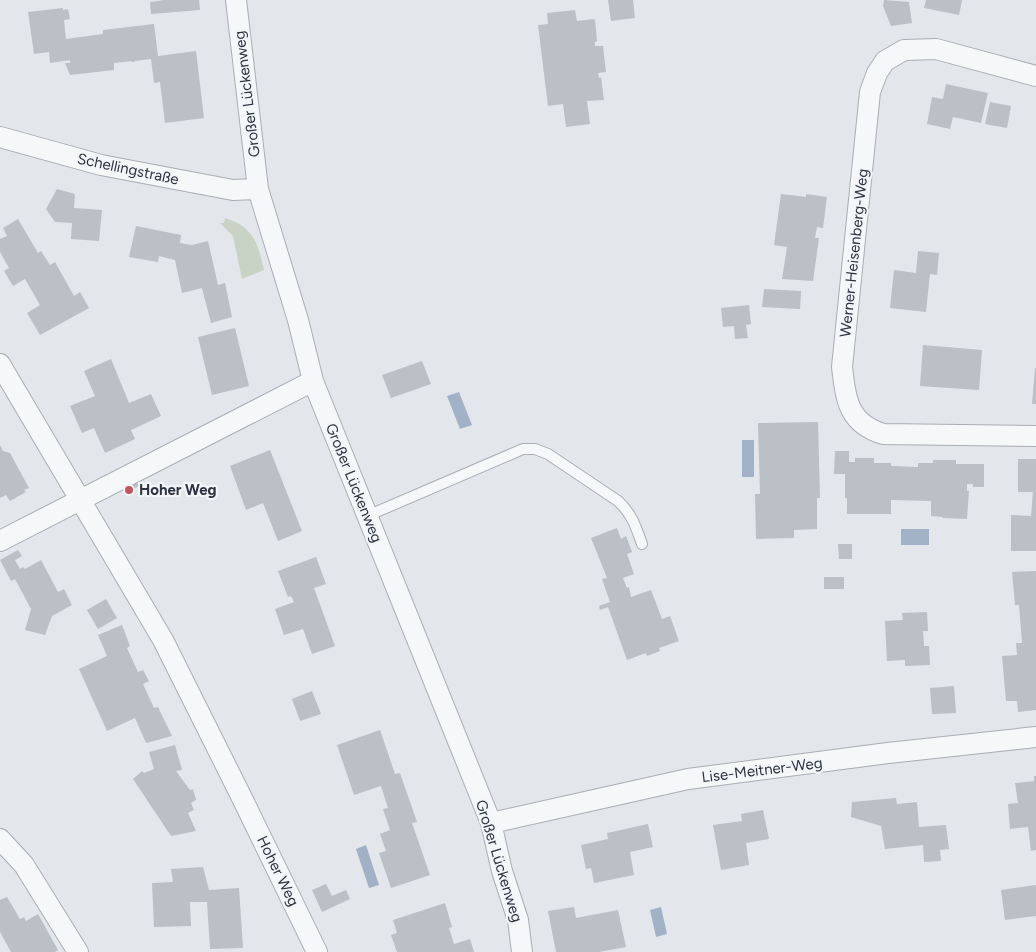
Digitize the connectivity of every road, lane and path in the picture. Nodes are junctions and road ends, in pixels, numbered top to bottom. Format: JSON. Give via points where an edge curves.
{"nodes":[{"id":1,"x":236,"y":0,"type":"edge"},
{"id":2,"x":1036,"y":76,"type":"edge"},
{"id":3,"x":0,"y":137,"type":"edge"},
{"id":4,"x":258,"y":189,"type":"junction"},
{"id":5,"x":0,"y":364,"type":"edge"},
{"id":6,"x":313,"y":382,"type":"junction"},
{"id":7,"x":1036,"y":436,"type":"edge"},
{"id":8,"x":81,"y":500,"type":"junction"},
{"id":9,"x":368,"y":516,"type":"junction"},
{"id":10,"x":0,"y":541,"type":"edge"},
{"id":11,"x":642,"y":544,"type":"dead end"},
{"id":12,"x":1036,"y":737,"type":"edge"},
{"id":13,"x":491,"y":823,"type":"junction"},
{"id":14,"x":0,"y":839,"type":"edge"},
{"id":15,"x":78,"y":952,"type":"edge"},
{"id":16,"x":317,"y":952,"type":"edge"},
{"id":17,"x":522,"y":952,"type":"edge"}],
"edges":[{"from":1,"to":4,"type":"street","name":"Großer Lückenweg"},
{"from":2,"to":7,"type":"street","name":"Werner-Heisenberg-Weg","via":[[936,49],[904,50],[885,61],[877,73],[870,92],[842,367],[845,394],[856,418],[868,430],[883,434]]},
{"from":3,"to":4,"type":"street","name":"Schellingstraße","via":[[101,165],[233,190]]},
{"from":4,"to":6,"type":"street","name":"Großer Lückenweg","via":[[298,320]]},
{"from":5,"to":8,"type":"street","name":"Hoher Weg"},
{"from":6,"to":8,"type":"street"},
{"from":6,"to":9,"type":"street","name":"Großer Lückenweg"},
{"from":8,"to":10,"type":"street"},
{"from":8,"to":16,"type":"street","name":"Hoher Weg","via":[[163,640]]},
{"from":9,"to":11,"type":"lane","via":[[523,449],[535,449],[548,454],[618,501],[634,520]]},
{"from":9,"to":13,"type":"street","name":"Großer Lückenweg"},
{"from":12,"to":13,"type":"street","name":"Lise-Meitner-Weg","via":[[688,779]]},
{"from":13,"to":17,"type":"street","name":"Großer Lückenweg","via":[[518,920]]},
{"from":14,"to":15,"type":"street","via":[[24,865]]}]}
